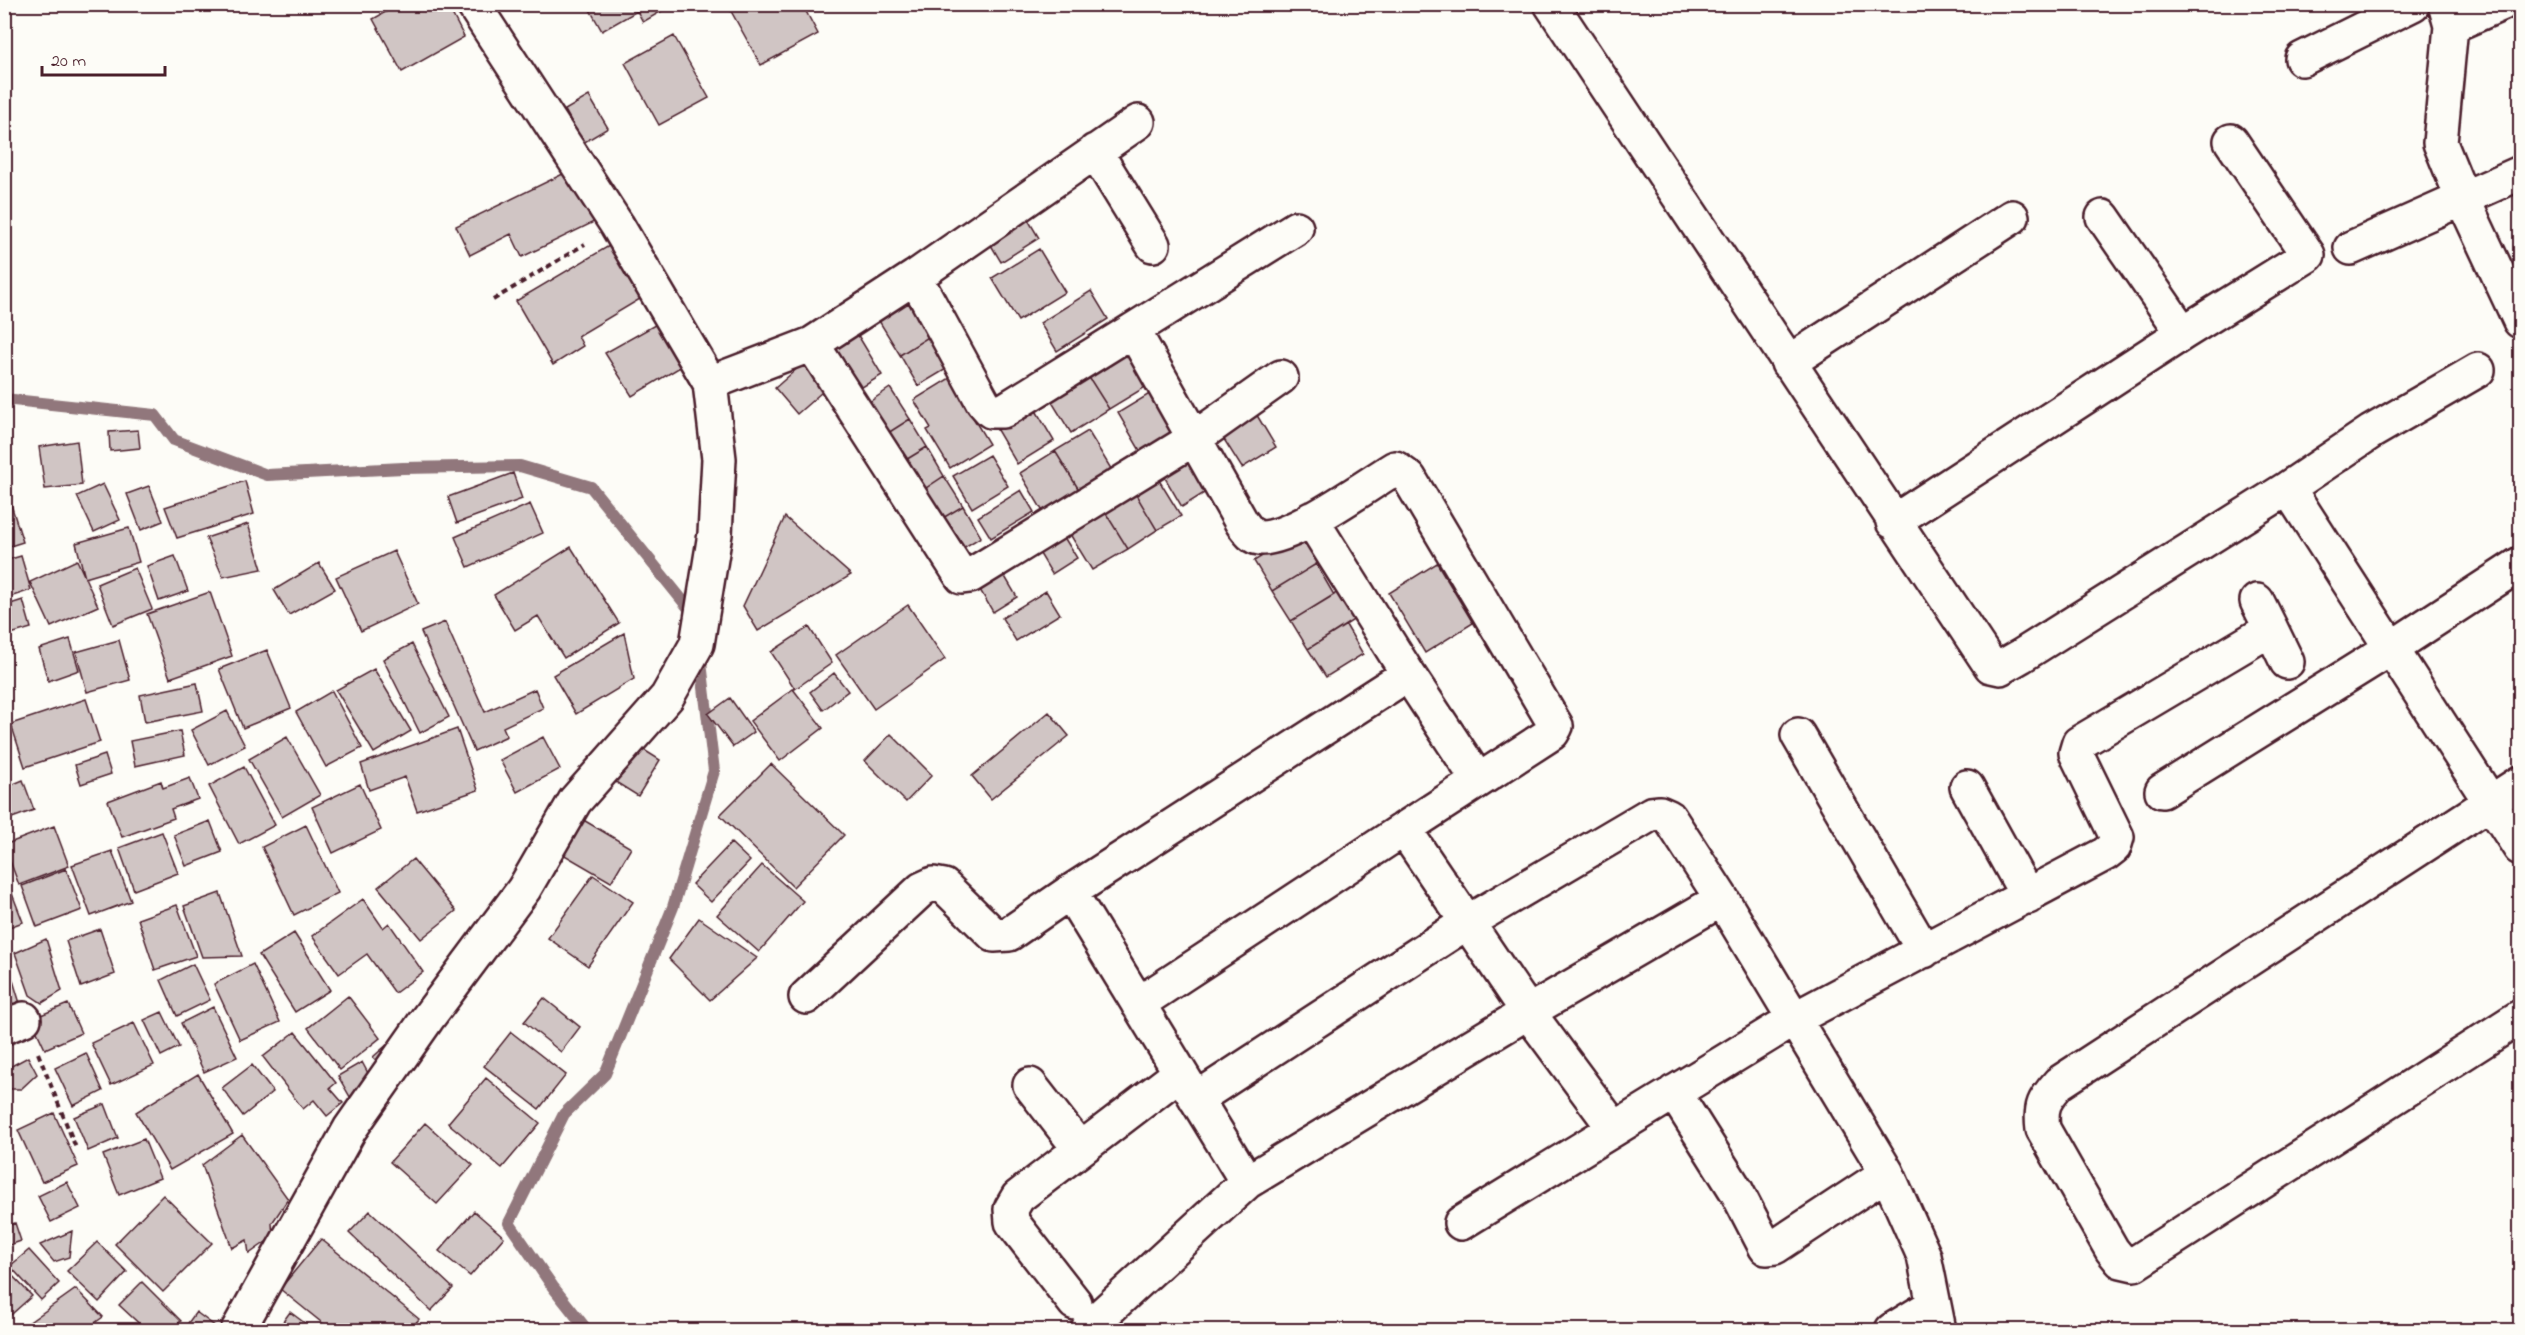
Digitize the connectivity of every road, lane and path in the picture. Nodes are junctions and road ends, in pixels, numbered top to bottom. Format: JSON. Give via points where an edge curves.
{"nodes":[{"id":1,"x":473,"y":4,"type":"edge"},
{"id":2,"x":1551,"y":4,"type":"edge"},
{"id":3,"x":2413,"y":4,"type":"edge"},
{"id":4,"x":2501,"y":4,"type":"edge"},
{"id":5,"x":2448,"y":15,"type":"edge"},
{"id":6,"x":2302,"y":59,"type":"dead end"},
{"id":7,"x":1138,"y":122,"type":"dead end"},
{"id":8,"x":2231,"y":141,"type":"dead end"},
{"id":9,"x":1095,"y":151,"type":"junction"},
{"id":10,"x":2520,"y":172,"type":"edge"},
{"id":11,"x":2462,"y":198,"type":"junction"},
{"id":12,"x":2012,"y":217,"type":"dead end"},
{"id":13,"x":2103,"y":217,"type":"dead end"},
{"id":14,"x":616,"y":225,"type":"junction"},
{"id":15,"x":1296,"y":228,"type":"dead end"},
{"id":16,"x":1153,"y":245,"type":"dead end"},
{"id":17,"x":2351,"y":248,"type":"dead end"},
{"id":18,"x":915,"y":277,"type":"junction"},
{"id":19,"x":493,"y":300,"type":"dead end"},
{"id":20,"x":2520,"y":321,"type":"edge"},
{"id":21,"x":1132,"y":330,"type":"junction"},
{"id":22,"x":2183,"y":333,"type":"junction"},
{"id":23,"x":812,"y":344,"type":"junction"},
{"id":24,"x":1788,"y":363,"type":"junction"},
{"id":25,"x":2478,"y":370,"type":"dead end"},
{"id":26,"x":1281,"y":377,"type":"dead end"},
{"id":27,"x":710,"y":383,"type":"junction"},
{"id":28,"x":1195,"y":438,"type":"junction"},
{"id":29,"x":2288,"y":488,"type":"junction"},
{"id":30,"x":1311,"y":519,"type":"junction"},
{"id":31,"x":1893,"y":522,"type":"junction"},
{"id":32,"x":2520,"y":564,"type":"edge"},
{"id":33,"x":2390,"y":649,"type":"junction"},
{"id":34,"x":2287,"y":662,"type":"dead end"},
{"id":35,"x":1408,"y":674,"type":"junction"},
{"id":36,"x":1798,"y":735,"type":"dead end"},
{"id":37,"x":1478,"y":780,"type":"junction"},
{"id":38,"x":2520,"y":783,"type":"edge"},
{"id":39,"x":1967,"y":787,"type":"dead end"},
{"id":40,"x":2162,"y":791,"type":"dead end"},
{"id":41,"x":2491,"y":803,"type":"junction"},
{"id":42,"x":1404,"y":829,"type":"junction"},
{"id":43,"x":2520,"y":848,"type":"edge"},
{"id":44,"x":1070,"y":892,"type":"junction"},
{"id":45,"x":2028,"y":897,"type":"junction"},
{"id":46,"x":1722,"y":899,"type":"junction"},
{"id":47,"x":1466,"y":923,"type":"junction"},
{"id":48,"x":1924,"y":951,"type":"junction"},
{"id":49,"x":806,"y":998,"type":"dead end"},
{"id":50,"x":1138,"y":1004,"type":"junction"},
{"id":51,"x":1528,"y":1012,"type":"junction"},
{"id":52,"x":2520,"y":1017,"type":"edge"},
{"id":53,"x":1794,"y":1019,"type":"junction"},
{"id":54,"x":14,"y":1023,"type":"edge"},
{"id":55,"x":1030,"y":1085,"type":"dead end"},
{"id":56,"x":1188,"y":1086,"type":"junction"},
{"id":57,"x":1674,"y":1092,"type":"junction"},
{"id":58,"x":1614,"y":1128,"type":"junction"},
{"id":59,"x":76,"y":1148,"type":"dead end"},
{"id":60,"x":1080,"y":1149,"type":"junction"},
{"id":61,"x":1887,"y":1173,"type":"junction"},
{"id":62,"x":1247,"y":1182,"type":"junction"},
{"id":63,"x":1461,"y":1223,"type":"dead end"},
{"id":64,"x":1936,"y":1318,"type":"edge"},
{"id":65,"x":238,"y":1330,"type":"edge"},
{"id":66,"x":1892,"y":1330,"type":"edge"}],
"edges":[{"from":1,"to":14,"type":"street"},
{"from":2,"to":24,"type":"street"},
{"from":3,"to":6,"type":"street"},
{"from":4,"to":5,"type":"street"},
{"from":5,"to":11,"type":"street","via":[[2440,143]]},
{"from":7,"to":9,"type":"street"},
{"from":8,"to":22,"type":"street","via":[[2308,255]]},
{"from":9,"to":16,"type":"street"},
{"from":9,"to":18,"type":"street"},
{"from":10,"to":11,"type":"street"},
{"from":11,"to":17,"type":"street"},
{"from":11,"to":20,"type":"street"},
{"from":12,"to":24,"type":"street"},
{"from":13,"to":22,"type":"street"},
{"from":14,"to":19,"type":"path"},
{"from":14,"to":27,"type":"street"},
{"from":15,"to":21,"type":"street"},
{"from":18,"to":21,"type":"street","via":[[991,411],[1003,411]]},
{"from":18,"to":23,"type":"street"},
{"from":21,"to":28,"type":"street"},
{"from":22,"to":31,"type":"street"},
{"from":23,"to":27,"type":"street"},
{"from":23,"to":28,"type":"street","via":[[962,577],[970,576]]},
{"from":24,"to":31,"type":"street"},
{"from":25,"to":29,"type":"street","via":[[2371,432]]},
{"from":26,"to":28,"type":"street"},
{"from":27,"to":65,"type":"street","via":[[719,459],[715,534],[697,644],[667,697],[575,801],[524,889],[350,1129]]},
{"from":28,"to":30,"type":"street","via":[[1252,536],[1284,534]]},
{"from":29,"to":31,"type":"street","via":[[2001,668],[1986,660]]},
{"from":29,"to":33,"type":"street"},
{"from":30,"to":35,"type":"street"},
{"from":30,"to":37,"type":"street","via":[[1395,468],[1409,478],[1557,726]]},
{"from":32,"to":33,"type":"street"},
{"from":33,"to":40,"type":"street"},
{"from":33,"to":41,"type":"street"},
{"from":34,"to":45,"type":"street","via":[[2264,615],[2079,743],[2076,753],[2117,837],[2114,847]]},
{"from":35,"to":37,"type":"street"},
{"from":35,"to":44,"type":"street"},
{"from":36,"to":48,"type":"street"},
{"from":37,"to":42,"type":"street"},
{"from":38,"to":41,"type":"street"},
{"from":39,"to":45,"type":"street"},
{"from":41,"to":43,"type":"street"},
{"from":41,"to":52,"type":"street","via":[[2059,1083],[2041,1111],[2043,1129],[2112,1250],[2121,1261],[2134,1264]]},
{"from":42,"to":47,"type":"street"},
{"from":42,"to":50,"type":"street"},
{"from":44,"to":49,"type":"street","via":[[1001,936],[994,935],[944,886],[933,884],[922,889]]},
{"from":44,"to":50,"type":"street"},
{"from":45,"to":48,"type":"street"},
{"from":46,"to":47,"type":"street","via":[[1669,817],[1660,813],[1651,814]]},
{"from":46,"to":51,"type":"street"},
{"from":46,"to":53,"type":"street"},
{"from":47,"to":51,"type":"street"},
{"from":47,"to":56,"type":"street"},
{"from":48,"to":53,"type":"street"},
{"from":50,"to":56,"type":"street"},
{"from":51,"to":58,"type":"street"},
{"from":51,"to":62,"type":"street"},
{"from":53,"to":57,"type":"street"},
{"from":53,"to":61,"type":"street"},
{"from":54,"to":59,"type":"path"},
{"from":55,"to":60,"type":"street"},
{"from":56,"to":60,"type":"street"},
{"from":56,"to":62,"type":"street"},
{"from":57,"to":58,"type":"street"},
{"from":57,"to":61,"type":"street","via":[[1737,1192],[1766,1248],[1775,1247]]},
{"from":58,"to":63,"type":"street"},
{"from":60,"to":62,"type":"street","via":[[1018,1197],[1011,1209],[1012,1222],[1082,1315]]},
{"from":61,"to":64,"type":"street","via":[[1923,1256]]},
{"from":64,"to":66,"type":"street"}]}
